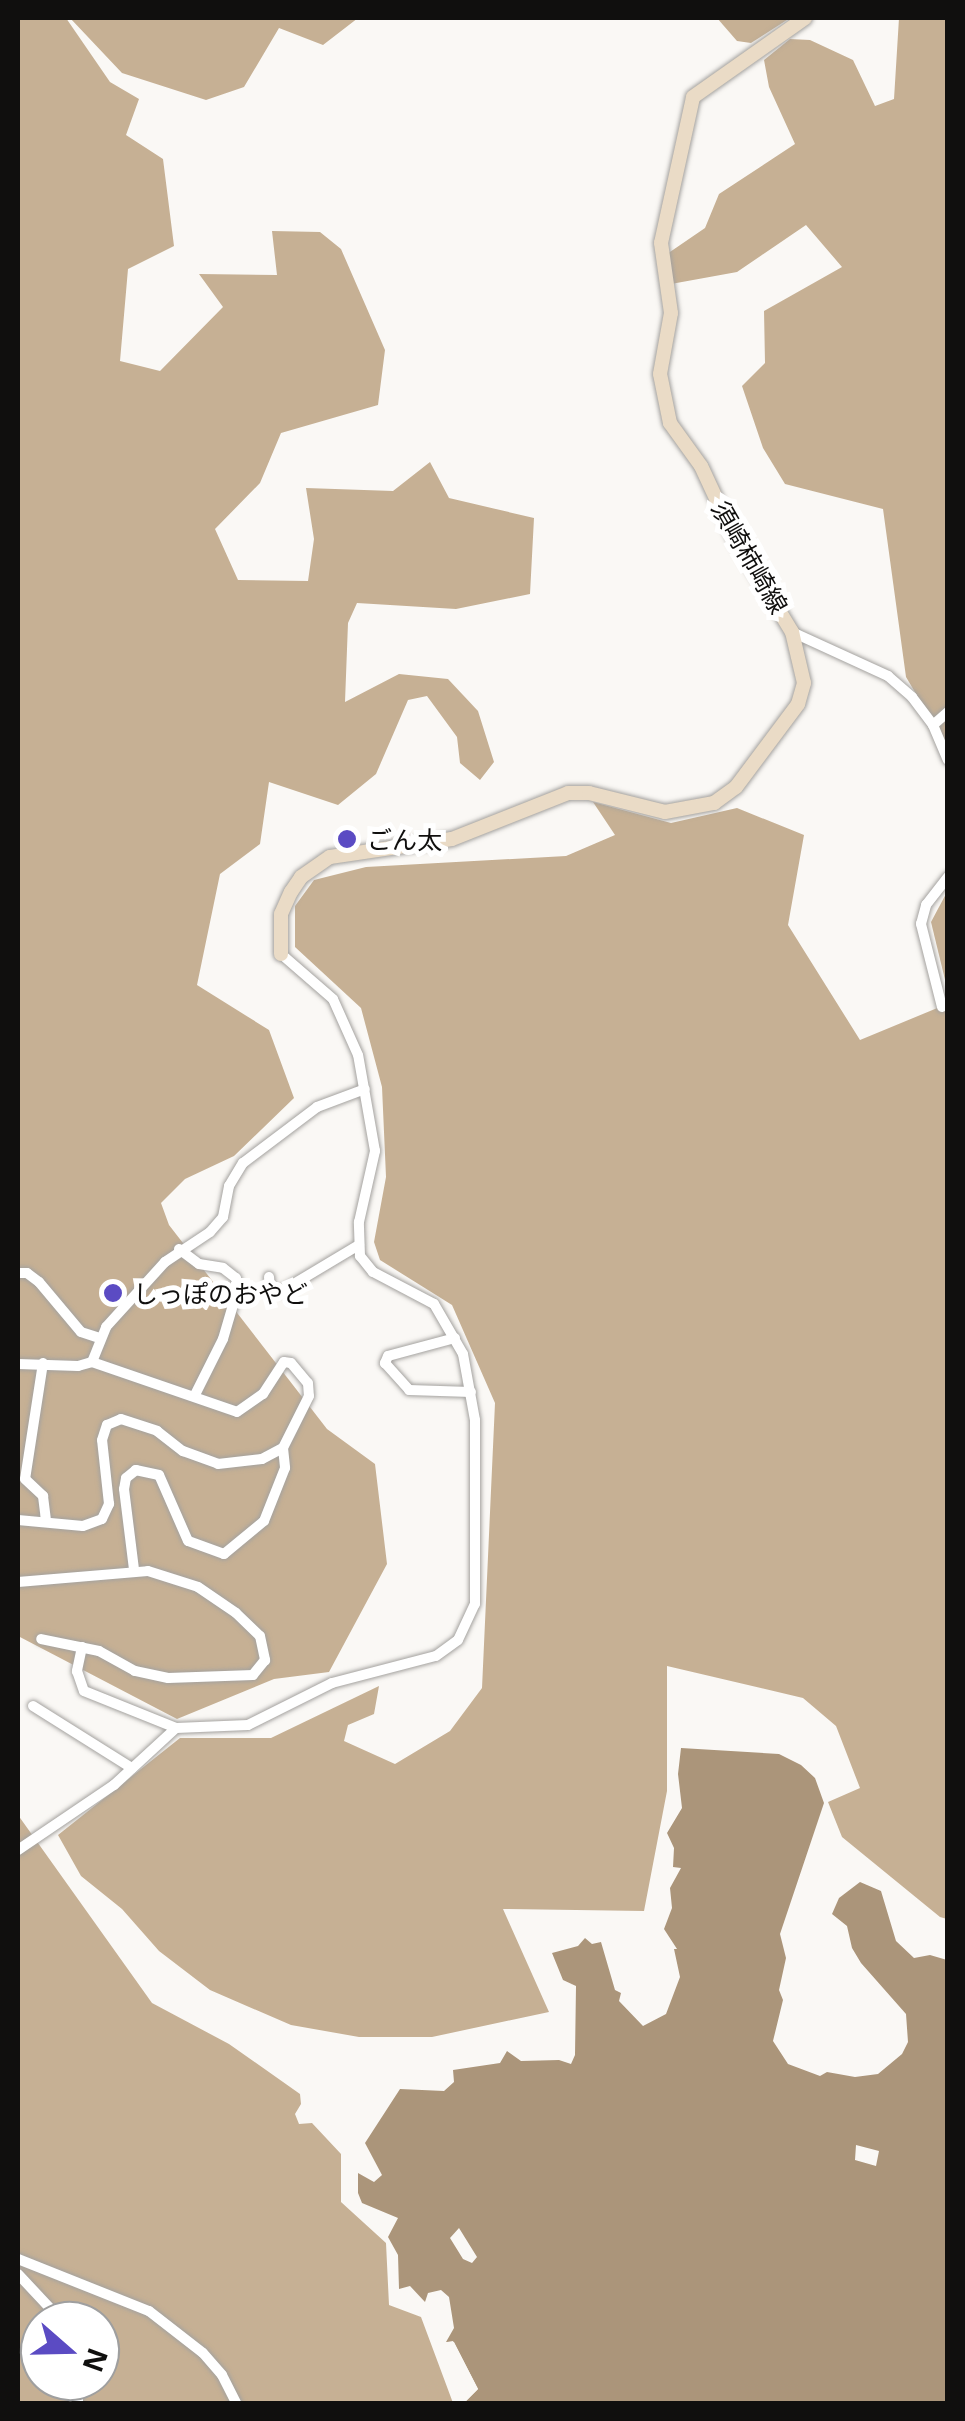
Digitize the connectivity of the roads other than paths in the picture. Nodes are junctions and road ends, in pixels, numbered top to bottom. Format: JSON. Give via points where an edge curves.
{"nodes":[{"id":1,"x":805,"y":18,"type":"edge"},
{"id":2,"x":792,"y":632,"type":"junction"},
{"id":3,"x":948,"y":712,"type":"edge"},
{"id":4,"x":932,"y":726,"type":"junction"},
{"id":5,"x":948,"y":760,"type":"edge"},
{"id":6,"x":948,"y":877,"type":"edge"},
{"id":7,"x":281,"y":954,"type":"joint"},
{"id":8,"x":942,"y":1006,"type":"dead end"},
{"id":9,"x":366,"y":1090,"type":"junction"},
{"id":10,"x":359,"y":1245,"type":"junction"},
{"id":11,"x":179,"y":1249,"type":"junction"},
{"id":12,"x":18,"y":1273,"type":"edge"},
{"id":13,"x":268,"y":1278,"type":"dead end"},
{"id":14,"x":99,"y":1338,"type":"junction"},
{"id":15,"x":455,"y":1338,"type":"junction"},
{"id":16,"x":92,"y":1362,"type":"junction"},
{"id":17,"x":42,"y":1363,"type":"junction"},
{"id":18,"x":18,"y":1364,"type":"edge"},
{"id":19,"x":471,"y":1392,"type":"junction"},
{"id":20,"x":195,"y":1396,"type":"junction"},
{"id":21,"x":283,"y":1448,"type":"junction"},
{"id":22,"x":18,"y":1520,"type":"edge"},
{"id":23,"x":46,"y":1522,"type":"junction"},
{"id":24,"x":134,"y":1569,"type":"junction"},
{"id":25,"x":18,"y":1582,"type":"edge"},
{"id":26,"x":41,"y":1639,"type":"dead end"},
{"id":27,"x":82,"y":1647,"type":"junction"},
{"id":28,"x":33,"y":1706,"type":"dead end"},
{"id":29,"x":176,"y":1728,"type":"junction"},
{"id":30,"x":132,"y":1768,"type":"junction"},
{"id":31,"x":18,"y":1850,"type":"edge"},
{"id":32,"x":18,"y":2259,"type":"edge"},
{"id":33,"x":18,"y":2274,"type":"edge"},
{"id":34,"x":43,"y":2301,"type":"edge"},
{"id":35,"x":238,"y":2404,"type":"edge"}],
"edges":[{"from":1,"to":2,"type":"main road","name":"須崎柿崎線","via":[[693,97],[661,244],[671,313],[660,374],[670,423]]},
{"from":2,"to":4,"type":"street","via":[[873,666],[912,697]]},
{"from":2,"to":7,"type":"main road","name":"須崎柿崎線","via":[[804,694],[736,787],[714,804],[665,812],[568,794],[452,839],[330,857],[292,892],[281,914]]},
{"from":3,"to":4,"type":"street"},
{"from":4,"to":5,"type":"street"},
{"from":6,"to":8,"type":"street","via":[[926,905],[921,924]]},
{"from":7,"to":9,"type":"street","via":[[333,999]]},
{"from":9,"to":10,"type":"street","via":[[375,1152]]},
{"from":9,"to":11,"type":"street","via":[[317,1107],[243,1162],[223,1217]]},
{"from":10,"to":13,"type":"street","via":[[282,1291],[270,1288]]},
{"from":10,"to":15,"type":"street","via":[[364,1265],[434,1304]]},
{"from":11,"to":14,"type":"street"},
{"from":11,"to":20,"type":"street","via":[[200,1264],[222,1268],[238,1288]]},
{"from":12,"to":14,"type":"street","via":[[39,1282],[81,1332]]},
{"from":14,"to":16,"type":"street"},
{"from":15,"to":19,"type":"street"},
{"from":15,"to":19,"type":"street","via":[[388,1356],[385,1363],[409,1390]]},
{"from":16,"to":17,"type":"street"},
{"from":16,"to":20,"type":"street"},
{"from":17,"to":18,"type":"street"},
{"from":17,"to":23,"type":"street","via":[[25,1479],[43,1496]]},
{"from":19,"to":29,"type":"street","via":[[475,1604],[458,1640],[436,1656],[332,1683],[248,1726]]},
{"from":20,"to":21,"type":"street","via":[[237,1412],[264,1394],[284,1362],[291,1364],[310,1396]]},
{"from":21,"to":23,"type":"street","via":[[262,1459],[218,1464],[121,1419],[106,1425],[102,1440],[109,1504],[102,1519],[83,1526]]},
{"from":21,"to":24,"type":"street","via":[[285,1468],[264,1520],[224,1554],[194,1547],[159,1475],[136,1470],[124,1489]]},
{"from":22,"to":23,"type":"street"},
{"from":24,"to":25,"type":"street"},
{"from":24,"to":27,"type":"street","via":[[198,1587],[236,1613],[260,1636],[261,1669],[253,1675],[168,1678]]},
{"from":26,"to":27,"type":"street"},
{"from":27,"to":29,"type":"street","via":[[77,1671],[84,1692]]},
{"from":28,"to":30,"type":"street"},
{"from":29,"to":30,"type":"street"},
{"from":30,"to":31,"type":"street"},
{"from":32,"to":35,"type":"street","via":[[150,2311],[203,2352]]},
{"from":33,"to":34,"type":"street"}]}
